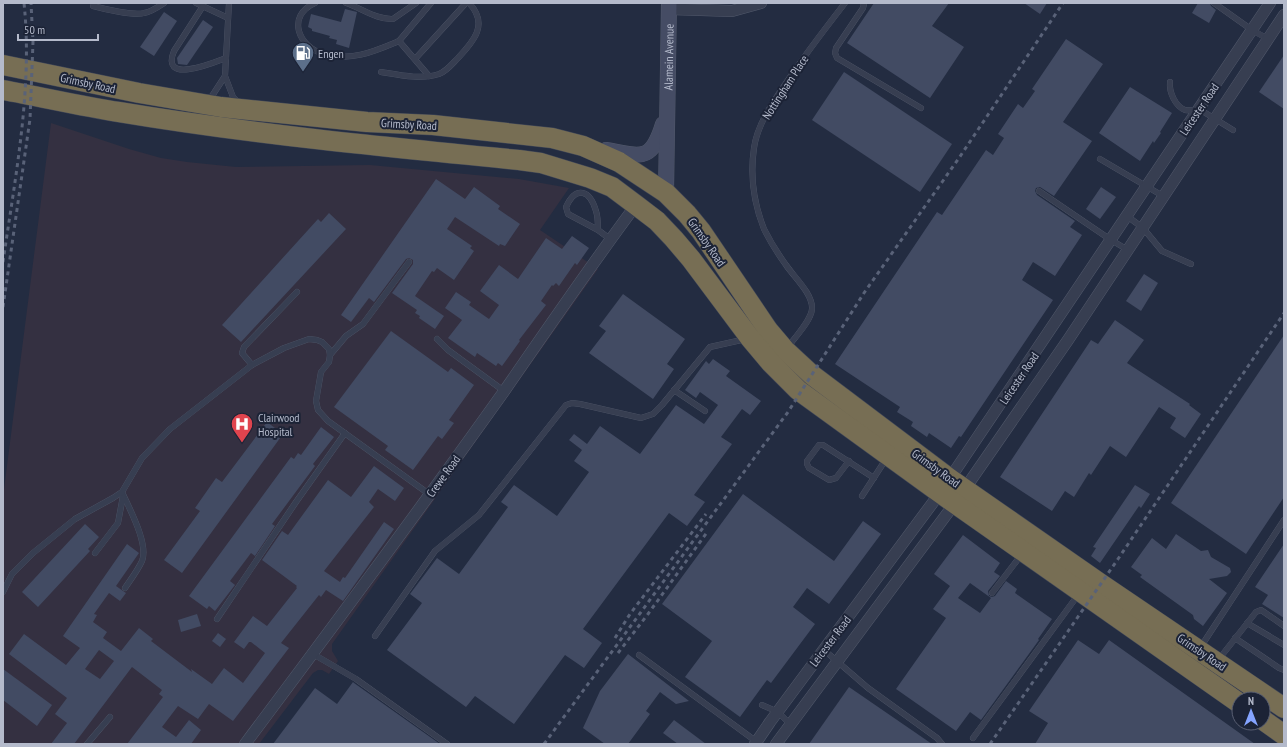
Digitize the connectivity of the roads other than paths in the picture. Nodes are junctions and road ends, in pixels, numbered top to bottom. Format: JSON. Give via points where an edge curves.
{"nodes":[{"id":1,"x":164,"y":3,"type":"edge"},
{"id":2,"x":196,"y":3,"type":"edge"},
{"id":3,"x":229,"y":3,"type":"edge"},
{"id":4,"x":315,"y":3,"type":"edge"},
{"id":5,"x":346,"y":3,"type":"edge"},
{"id":6,"x":416,"y":3,"type":"edge"},
{"id":7,"x":431,"y":3,"type":"edge"},
{"id":8,"x":468,"y":3,"type":"edge"},
{"id":9,"x":761,"y":3,"type":"edge"},
{"id":10,"x":845,"y":3,"type":"edge"},
{"id":11,"x":863,"y":3,"type":"edge"},
{"id":12,"x":1214,"y":3,"type":"edge"},
{"id":13,"x":1270,"y":3,"type":"edge"},
{"id":14,"x":93,"y":6,"type":"dead end"},
{"id":15,"x":203,"y":6,"type":"junction"},
{"id":16,"x":669,"y":6,"type":"edge"},
{"id":17,"x":1284,"y":15,"type":"edge"},
{"id":18,"x":228,"y":18,"type":"junction"},
{"id":19,"x":1252,"y":30,"type":"junction"},
{"id":20,"x":1268,"y":39,"type":"junction"},
{"id":21,"x":399,"y":41,"type":"junction"},
{"id":22,"x":226,"y":58,"type":"junction"},
{"id":23,"x":414,"y":59,"type":"junction"},
{"id":24,"x":3,"y":64,"type":"edge"},
{"id":25,"x":381,"y":72,"type":"dead end"},
{"id":26,"x":225,"y":76,"type":"junction"},
{"id":27,"x":429,"y":76,"type":"junction"},
{"id":28,"x":1170,"y":82,"type":"dead end"},
{"id":29,"x":3,"y":90,"type":"edge"},
{"id":30,"x":196,"y":103,"type":"junction"},
{"id":31,"x":921,"y":108,"type":"dead end"},
{"id":32,"x":244,"y":109,"type":"junction"},
{"id":33,"x":1199,"y":109,"type":"junction"},
{"id":34,"x":667,"y":111,"type":"junction"},
{"id":35,"x":1214,"y":120,"type":"junction"},
{"id":36,"x":1233,"y":130,"type":"dead end"},
{"id":37,"x":583,"y":146,"type":"junction"},
{"id":38,"x":1100,"y":158,"type":"dead end"},
{"id":39,"x":1147,"y":187,"type":"junction"},
{"id":40,"x":1039,"y":191,"type":"dead end"},
{"id":41,"x":666,"y":193,"type":"junction"},
{"id":42,"x":1163,"y":196,"type":"junction"},
{"id":43,"x":636,"y":205,"type":"junction"},
{"id":44,"x":1127,"y":216,"type":"junction"},
{"id":45,"x":1143,"y":228,"type":"junction"},
{"id":46,"x":598,"y":230,"type":"junction"},
{"id":47,"x":610,"y":239,"type":"junction"},
{"id":48,"x":1111,"y":240,"type":"junction"},
{"id":49,"x":1128,"y":250,"type":"junction"},
{"id":50,"x":409,"y":262,"type":"dead end"},
{"id":51,"x":1191,"y":264,"type":"dead end"},
{"id":52,"x":297,"y":292,"type":"dead end"},
{"id":53,"x":437,"y":338,"type":"dead end"},
{"id":54,"x":750,"y":338,"type":"junction"},
{"id":55,"x":1044,"y":341,"type":"junction"},
{"id":56,"x":785,"y":350,"type":"junction"},
{"id":57,"x":1060,"y":352,"type":"junction"},
{"id":58,"x":330,"y":355,"type":"junction"},
{"id":59,"x":771,"y":363,"type":"junction"},
{"id":60,"x":252,"y":365,"type":"junction"},
{"id":61,"x":674,"y":390,"type":"junction"},
{"id":62,"x":504,"y":391,"type":"junction"},
{"id":63,"x":705,"y":411,"type":"dead end"},
{"id":64,"x":345,"y":433,"type":"junction"},
{"id":65,"x":889,"y":456,"type":"junction"},
{"id":66,"x":849,"y":461,"type":"junction"},
{"id":67,"x":874,"y":478,"type":"junction"},
{"id":68,"x":952,"y":491,"type":"junction"},
{"id":69,"x":122,"y":494,"type":"junction"},
{"id":70,"x":429,"y":494,"type":"junction"},
{"id":71,"x":862,"y":496,"type":"dead end"},
{"id":72,"x":1284,"y":520,"type":"edge"},
{"id":73,"x":1024,"y":552,"type":"junction"},
{"id":74,"x":95,"y":553,"type":"dead end"},
{"id":75,"x":125,"y":588,"type":"dead end"},
{"id":76,"x":3,"y":592,"type":"edge"},
{"id":77,"x":1080,"y":592,"type":"junction"},
{"id":78,"x":992,"y":593,"type":"dead end"},
{"id":79,"x":217,"y":619,"type":"dead end"},
{"id":80,"x":1247,"y":623,"type":"junction"},
{"id":81,"x":1284,"y":626,"type":"edge"},
{"id":82,"x":375,"y":636,"type":"dead end"},
{"id":83,"x":1235,"y":638,"type":"junction"},
{"id":84,"x":1284,"y":646,"type":"edge"},
{"id":85,"x":824,"y":650,"type":"junction"},
{"id":86,"x":1198,"y":650,"type":"junction"},
{"id":87,"x":313,"y":654,"type":"junction"},
{"id":88,"x":639,"y":654,"type":"dead end"},
{"id":89,"x":837,"y":662,"type":"junction"},
{"id":90,"x":1217,"y":662,"type":"junction"},
{"id":91,"x":1284,"y":670,"type":"edge"},
{"id":92,"x":1231,"y":697,"type":"edge"},
{"id":93,"x":762,"y":705,"type":"dead end"},
{"id":94,"x":1284,"y":708,"type":"edge"},
{"id":95,"x":778,"y":712,"type":"junction"},
{"id":96,"x":110,"y":717,"type":"dead end"},
{"id":97,"x":791,"y":725,"type":"junction"},
{"id":98,"x":1271,"y":726,"type":"edge"},
{"id":99,"x":1284,"y":735,"type":"edge"},
{"id":100,"x":973,"y":738,"type":"dead end"},
{"id":101,"x":756,"y":743,"type":"edge"},
{"id":102,"x":87,"y":744,"type":"edge"},
{"id":103,"x":245,"y":744,"type":"edge"},
{"id":104,"x":447,"y":744,"type":"edge"},
{"id":105,"x":776,"y":744,"type":"edge"},
{"id":106,"x":942,"y":744,"type":"edge"}],
"edges":[{"from":1,"to":14,"type":"lane","via":[[142,14]]},
{"from":2,"to":15,"type":"lane"},
{"from":3,"to":18,"type":"lane"},
{"from":4,"to":21,"type":"lane","via":[[299,16],[298,23],[303,40],[313,50],[343,56],[361,55]]},
{"from":5,"to":6,"type":"lane","via":[[380,17],[392,19]]},
{"from":7,"to":21,"type":"lane"},
{"from":8,"to":23,"type":"lane"},
{"from":8,"to":27,"type":"lane","via":[[477,15],[479,29],[466,50],[446,70]]},
{"from":9,"to":16,"type":"street","via":[[732,11]]},
{"from":10,"to":56,"type":"lane","name":"Nottingham Place","via":[[774,100],[762,121],[754,147],[752,174],[764,229],[808,295],[812,307],[811,314]]},
{"from":11,"to":31,"type":"lane","via":[[863,8],[836,48],[837,58]]},
{"from":12,"to":19,"type":"lane"},
{"from":13,"to":19,"type":"street","name":"Leicester Road"},
{"from":15,"to":18,"type":"lane"},
{"from":15,"to":22,"type":"lane","via":[[174,51],[172,63],[178,69],[187,70]]},
{"from":16,"to":34,"type":"street","name":"Alamein Avenue"},
{"from":17,"to":20,"type":"street","name":"Leicester Road"},
{"from":18,"to":22,"type":"lane"},
{"from":19,"to":20,"type":"lane"},
{"from":19,"to":33,"type":"street","name":"Leicester Road"},
{"from":20,"to":35,"type":"street","name":"Leicester Road"},
{"from":21,"to":23,"type":"lane"},
{"from":22,"to":26,"type":"lane"},
{"from":23,"to":27,"type":"lane"},
{"from":24,"to":30,"type":"highway","name":"Grimsby Road"},
{"from":25,"to":27,"type":"lane"},
{"from":26,"to":30,"type":"lane","via":[[212,96]]},
{"from":26,"to":32,"type":"lane","via":[[233,97]]},
{"from":28,"to":33,"type":"lane","via":[[1170,90],[1178,104],[1184,109]]},
{"from":29,"to":43,"type":"highway","name":"Grimsby Road","via":[[118,112],[202,124],[541,163],[612,187]]},
{"from":30,"to":32,"type":"highway","name":"Grimsby Road"},
{"from":32,"to":37,"type":"highway","name":"Grimsby Road","via":[[510,133],[552,138]]},
{"from":33,"to":35,"type":"lane"},
{"from":33,"to":39,"type":"street","name":"Leicester Road"},
{"from":34,"to":37,"type":"street","name":"Alamein Avenue","via":[[657,142],[647,153],[632,155]]},
{"from":34,"to":41,"type":"street","name":"Alamein Avenue"},
{"from":35,"to":36,"type":"lane"},
{"from":35,"to":42,"type":"street","name":"Leicester Road"},
{"from":37,"to":41,"type":"highway","name":"Grimsby Road","via":[[619,162]]},
{"from":38,"to":39,"type":"lane"},
{"from":39,"to":42,"type":"lane"},
{"from":39,"to":44,"type":"street","name":"Leicester Road"},
{"from":40,"to":48,"type":"lane"},
{"from":41,"to":56,"type":"highway","name":"Grimsby Road","via":[[701,231],[768,330]]},
{"from":42,"to":45,"type":"street","name":"Leicester Road"},
{"from":43,"to":47,"type":"street","name":"Crewe Road"},
{"from":43,"to":54,"type":"highway","name":"Grimsby Road","via":[[657,221],[674,239]]},
{"from":44,"to":45,"type":"lane"},
{"from":44,"to":48,"type":"street","name":"Leicester Road"},
{"from":45,"to":49,"type":"street","name":"Leicester Road"},
{"from":45,"to":51,"type":"lane","via":[[1162,251]]},
{"from":46,"to":46,"type":"lane","via":[[568,214],[566,207],[571,197],[577,193],[587,196],[594,206]]},
{"from":46,"to":47,"type":"lane"},
{"from":47,"to":62,"type":"street","name":"Crewe Road"},
{"from":48,"to":49,"type":"lane"},
{"from":48,"to":55,"type":"street","name":"Leicester Road"},
{"from":49,"to":57,"type":"street","name":"Leicester Road"},
{"from":50,"to":58,"type":"lane","via":[[363,324],[346,336]]},
{"from":52,"to":60,"type":"lane","via":[[244,347],[242,353]]},
{"from":53,"to":62,"type":"lane","via":[[448,350]]},
{"from":54,"to":59,"type":"highway","name":"Grimsby Road"},
{"from":54,"to":61,"type":"lane","via":[[710,347]]},
{"from":55,"to":57,"type":"street"},
{"from":55,"to":68,"type":"street","name":"Leicester Road"},
{"from":56,"to":59,"type":"highway"},
{"from":56,"to":68,"type":"highway","name":"Grimsby Road"},
{"from":57,"to":68,"type":"street","name":"Leicester Road"},
{"from":58,"to":60,"type":"lane","via":[[329,349],[322,342],[309,339],[284,348]]},
{"from":58,"to":64,"type":"lane","via":[[321,372],[316,401],[318,410]]},
{"from":59,"to":65,"type":"highway","name":"Grimsby Road","via":[[801,392]]},
{"from":60,"to":69,"type":"lane","via":[[155,443],[142,458]]},
{"from":61,"to":63,"type":"lane"},
{"from":61,"to":82,"type":"lane","via":[[653,414],[641,418],[580,404],[566,405],[479,515],[435,551]]},
{"from":62,"to":70,"type":"street","name":"Crewe Road"},
{"from":64,"to":70,"type":"lane"},
{"from":64,"to":79,"type":"lane"},
{"from":65,"to":67,"type":"lane"},
{"from":65,"to":68,"type":"highway","name":"Grimsby Road"},
{"from":66,"to":66,"type":"lane","via":[[836,478],[829,480],[809,468],[807,464],[819,445]]},
{"from":66,"to":67,"type":"lane"},
{"from":67,"to":71,"type":"lane"},
{"from":68,"to":73,"type":"highway","name":"Grimsby Road"},
{"from":68,"to":85,"type":"street","name":"Leicester Road"},
{"from":68,"to":86,"type":"highway","name":"Grimsby Road","via":[[1101,584]]},
{"from":68,"to":89,"type":"street","name":"Leicester Road"},
{"from":69,"to":74,"type":"lane","via":[[118,523]]},
{"from":69,"to":75,"type":"lane","via":[[143,547],[143,559]]},
{"from":69,"to":76,"type":"lane","via":[[75,519],[33,553],[12,574]]},
{"from":70,"to":87,"type":"street","name":"Crewe Road"},
{"from":72,"to":86,"type":"lane"},
{"from":73,"to":77,"type":"highway","name":"Grimsby Road"},
{"from":73,"to":78,"type":"lane"},
{"from":77,"to":92,"type":"highway","name":"Grimsby Road"},
{"from":77,"to":100,"type":"lane"},
{"from":80,"to":81,"type":"lane","via":[[1261,610]]},
{"from":80,"to":83,"type":"lane"},
{"from":80,"to":84,"type":"lane"},
{"from":83,"to":90,"type":"lane"},
{"from":83,"to":91,"type":"lane"},
{"from":85,"to":89,"type":"lane"},
{"from":85,"to":95,"type":"street","name":"Leicester Road"},
{"from":86,"to":90,"type":"highway","name":"Grimsby Road"},
{"from":87,"to":103,"type":"street","name":"Crewe Road"},
{"from":87,"to":104,"type":"lane","via":[[356,679]]},
{"from":88,"to":101,"type":"lane"},
{"from":89,"to":97,"type":"street","name":"Leicester Road"},
{"from":89,"to":106,"type":"lane"},
{"from":90,"to":94,"type":"highway","name":"Grimsby Road"},
{"from":93,"to":95,"type":"lane"},
{"from":95,"to":97,"type":"lane"},
{"from":95,"to":101,"type":"street","name":"Leicester Road"},
{"from":96,"to":102,"type":"lane"},
{"from":97,"to":105,"type":"street","name":"Leicester Road"},
{"from":98,"to":99,"type":"highway"}]}
